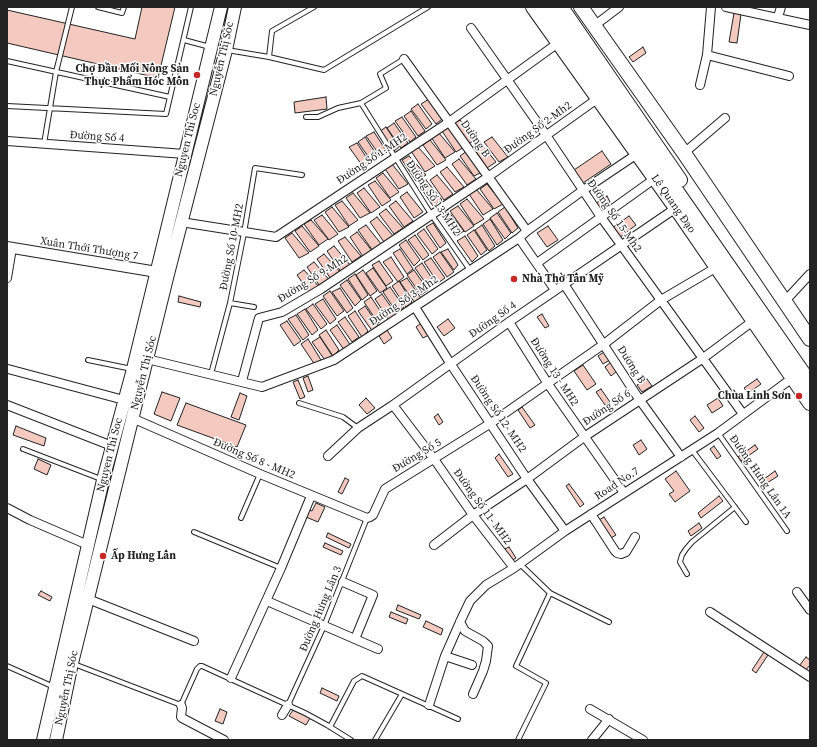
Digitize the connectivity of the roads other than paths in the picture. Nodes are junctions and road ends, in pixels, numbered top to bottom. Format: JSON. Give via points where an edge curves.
{"nodes":[{"id":1,"x":72,"y":7,"type":"edge"},
{"id":2,"x":98,"y":7,"type":"edge"},
{"id":3,"x":124,"y":7,"type":"edge"},
{"id":4,"x":191,"y":7,"type":"edge"},
{"id":5,"x":221,"y":7,"type":"edge"},
{"id":6,"x":234,"y":7,"type":"edge"},
{"id":7,"x":314,"y":7,"type":"edge"},
{"id":8,"x":428,"y":7,"type":"edge"},
{"id":9,"x":533,"y":7,"type":"edge"},
{"id":10,"x":545,"y":7,"type":"edge"},
{"id":11,"x":561,"y":7,"type":"edge"},
{"id":12,"x":581,"y":7,"type":"edge"},
{"id":13,"x":619,"y":7,"type":"edge"},
{"id":14,"x":711,"y":7,"type":"edge"},
{"id":15,"x":726,"y":7,"type":"edge"},
{"id":16,"x":780,"y":7,"type":"edge"},
{"id":17,"x":778,"y":17,"type":"junction"},
{"id":18,"x":810,"y":25,"type":"edge"},
{"id":19,"x":594,"y":26,"type":"junction"},
{"id":20,"x":471,"y":28,"type":"dead end"},
{"id":21,"x":184,"y":40,"type":"junction"},
{"id":22,"x":558,"y":43,"type":"junction"},
{"id":23,"x":212,"y":48,"type":"junction"},
{"id":24,"x":226,"y":50,"type":"junction"},
{"id":25,"x":707,"y":55,"type":"junction"},
{"id":26,"x":269,"y":57,"type":"junction"},
{"id":27,"x":404,"y":59,"type":"joint"},
{"id":28,"x":7,"y":61,"type":"edge"},
{"id":29,"x":56,"y":72,"type":"junction"},
{"id":30,"x":788,"y":76,"type":"dead end"},
{"id":31,"x":508,"y":80,"type":"junction"},
{"id":32,"x":700,"y":85,"type":"dead end"},
{"id":33,"x":170,"y":97,"type":"junction"},
{"id":34,"x":597,"y":99,"type":"junction"},
{"id":35,"x":361,"y":103,"type":"junction"},
{"id":36,"x":7,"y":106,"type":"edge"},
{"id":37,"x":50,"y":109,"type":"junction"},
{"id":38,"x":306,"y":117,"type":"dead end"},
{"id":39,"x":725,"y":118,"type":"dead end"},
{"id":40,"x":449,"y":122,"type":"junction"},
{"id":41,"x":546,"y":135,"type":"junction"},
{"id":42,"x":7,"y":141,"type":"edge"},
{"id":43,"x":44,"y":144,"type":"junction"},
{"id":44,"x":642,"y":152,"type":"junction"},
{"id":45,"x":684,"y":153,"type":"junction"},
{"id":46,"x":185,"y":154,"type":"junction"},
{"id":47,"x":395,"y":158,"type":"junction"},
{"id":48,"x":302,"y":175,"type":"dead end"},
{"id":49,"x":659,"y":176,"type":"junction"},
{"id":50,"x":488,"y":177,"type":"junction"},
{"id":51,"x":582,"y":191,"type":"junction"},
{"id":52,"x":676,"y":208,"type":"junction"},
{"id":53,"x":431,"y":214,"type":"junction"},
{"id":54,"x":601,"y":217,"type":"junction"},
{"id":55,"x":181,"y":222,"type":"junction"},
{"id":56,"x":526,"y":231,"type":"junction"},
{"id":57,"x":244,"y":233,"type":"junction"},
{"id":58,"x":519,"y":238,"type":"junction"},
{"id":59,"x":621,"y":244,"type":"junction"},
{"id":60,"x":10,"y":248,"type":"edge"},
{"id":61,"x":537,"y":263,"type":"junction"},
{"id":62,"x":717,"y":267,"type":"junction"},
{"id":63,"x":470,"y":270,"type":"junction"},
{"id":64,"x":156,"y":272,"type":"junction"},
{"id":65,"x":168,"y":274,"type":"junction"},
{"id":66,"x":810,"y":274,"type":"edge"},
{"id":67,"x":7,"y":278,"type":"edge"},
{"id":68,"x":564,"y":284,"type":"junction"},
{"id":69,"x":555,"y":290,"type":"junction"},
{"id":70,"x":661,"y":300,"type":"junction"},
{"id":71,"x":785,"y":301,"type":"junction"},
{"id":72,"x":230,"y":302,"type":"junction"},
{"id":73,"x":415,"y":307,"type":"junction"},
{"id":74,"x":254,"y":308,"type":"dead end"},
{"id":75,"x":753,"y":321,"type":"junction"},
{"id":76,"x":509,"y":322,"type":"junction"},
{"id":77,"x":810,"y":338,"type":"edge"},
{"id":78,"x":604,"y":344,"type":"junction"},
{"id":79,"x":147,"y":359,"type":"junction"},
{"id":80,"x":702,"y":359,"type":"junction"},
{"id":81,"x":88,"y":360,"type":"dead end"},
{"id":82,"x":450,"y":363,"type":"junction"},
{"id":83,"x":8,"y":369,"type":"edge"},
{"id":84,"x":133,"y":369,"type":"junction"},
{"id":85,"x":802,"y":372,"type":"edge"},
{"id":86,"x":211,"y":374,"type":"junction"},
{"id":87,"x":242,"y":381,"type":"junction"},
{"id":88,"x":810,"y":383,"type":"edge"},
{"id":89,"x":548,"y":384,"type":"junction"},
{"id":90,"x":639,"y":399,"type":"junction"},
{"id":91,"x":124,"y":400,"type":"junction"},
{"id":92,"x":299,"y":403,"type":"dead end"},
{"id":93,"x":810,"y":403,"type":"edge"},
{"id":94,"x":7,"y":405,"type":"edge"},
{"id":95,"x":393,"y":405,"type":"junction"},
{"id":96,"x":743,"y":414,"type":"junction"},
{"id":97,"x":132,"y":418,"type":"junction"},
{"id":98,"x":491,"y":423,"type":"junction"},
{"id":99,"x":358,"y":428,"type":"junction"},
{"id":100,"x":718,"y":433,"type":"junction"},
{"id":101,"x":584,"y":437,"type":"junction"},
{"id":102,"x":112,"y":446,"type":"junction"},
{"id":103,"x":23,"y":449,"type":"dead end"},
{"id":104,"x":692,"y":449,"type":"junction"},
{"id":105,"x":328,"y":456,"type":"dead end"},
{"id":106,"x":681,"y":457,"type":"junction"},
{"id":107,"x":434,"y":459,"type":"junction"},
{"id":108,"x":260,"y":474,"type":"junction"},
{"id":109,"x":527,"y":479,"type":"junction"},
{"id":110,"x":104,"y":480,"type":"junction"},
{"id":111,"x":624,"y":493,"type":"junction"},
{"id":112,"x":312,"y":496,"type":"junction"},
{"id":113,"x":735,"y":507,"type":"junction"},
{"id":114,"x":7,"y":508,"type":"edge"},
{"id":115,"x":591,"y":514,"type":"junction"},
{"id":116,"x":473,"y":515,"type":"junction"},
{"id":117,"x":241,"y":518,"type":"dead end"},
{"id":118,"x":367,"y":518,"type":"junction"},
{"id":119,"x":746,"y":522,"type":"dead end"},
{"id":120,"x":565,"y":531,"type":"junction"},
{"id":121,"x":787,"y":531,"type":"dead end"},
{"id":122,"x":194,"y":532,"type":"dead end"},
{"id":123,"x":635,"y":537,"type":"dead end"},
{"id":124,"x":88,"y":545,"type":"junction"},
{"id":125,"x":434,"y":545,"type":"dead end"},
{"id":126,"x":517,"y":566,"type":"junction"},
{"id":127,"x":282,"y":568,"type":"junction"},
{"id":128,"x":687,"y":574,"type":"dead end"},
{"id":129,"x":343,"y":582,"type":"junction"},
{"id":130,"x":797,"y":592,"type":"dead end"},
{"id":131,"x":550,"y":593,"type":"junction"},
{"id":132,"x":88,"y":599,"type":"junction"},
{"id":133,"x":267,"y":600,"type":"junction"},
{"id":134,"x":810,"y":610,"type":"edge"},
{"id":135,"x":710,"y":612,"type":"dead end"},
{"id":136,"x":460,"y":622,"type":"junction"},
{"id":137,"x":609,"y":622,"type":"dead end"},
{"id":138,"x":324,"y":626,"type":"junction"},
{"id":139,"x":355,"y":639,"type":"junction"},
{"id":140,"x":194,"y":641,"type":"dead end"},
{"id":141,"x":378,"y":649,"type":"dead end"},
{"id":142,"x":445,"y":656,"type":"junction"},
{"id":143,"x":66,"y":661,"type":"junction"},
{"id":144,"x":472,"y":665,"type":"dead end"},
{"id":145,"x":7,"y":666,"type":"edge"},
{"id":146,"x":810,"y":677,"type":"edge"},
{"id":147,"x":232,"y":678,"type":"junction"},
{"id":148,"x":60,"y":689,"type":"junction"},
{"id":149,"x":402,"y":694,"type":"junction"},
{"id":150,"x":472,"y":694,"type":"dead end"},
{"id":151,"x":181,"y":705,"type":"junction"},
{"id":152,"x":288,"y":705,"type":"junction"},
{"id":153,"x":429,"y":705,"type":"junction"},
{"id":154,"x":590,"y":709,"type":"dead end"},
{"id":155,"x":282,"y":716,"type":"dead end"},
{"id":156,"x":458,"y":719,"type":"dead end"},
{"id":157,"x":609,"y":719,"type":"junction"},
{"id":158,"x":330,"y":727,"type":"junction"},
{"id":159,"x":43,"y":740,"type":"edge"},
{"id":160,"x":56,"y":740,"type":"edge"},
{"id":161,"x":224,"y":740,"type":"edge"},
{"id":162,"x":351,"y":740,"type":"edge"},
{"id":163,"x":375,"y":740,"type":"edge"},
{"id":164,"x":518,"y":740,"type":"edge"},
{"id":165,"x":592,"y":740,"type":"edge"},
{"id":166,"x":643,"y":740,"type":"edge"}],
"edges":[{"from":1,"to":29,"type":"lane"},
{"from":2,"to":3,"type":"lane","via":[[122,13]]},
{"from":4,"to":21,"type":"lane"},
{"from":5,"to":23,"type":"main road","name":"Nguyen Thi Soc"},
{"from":6,"to":24,"type":"main road","name":"Nguyễn Thị Sóc"},
{"from":7,"to":26,"type":"lane","via":[[272,31]]},
{"from":8,"to":26,"type":"lane","via":[[324,70]]},
{"from":9,"to":22,"type":"highway","name":"Lê Quang Đạo"},
{"from":10,"to":44,"type":"highway","name":"Lê Quang Đạo"},
{"from":11,"to":85,"type":"highway","name":"Lê Quang Đạo"},
{"from":12,"to":19,"type":"highway"},
{"from":13,"to":19,"type":"street"},
{"from":14,"to":25,"type":"street"},
{"from":15,"to":17,"type":"street"},
{"from":16,"to":17,"type":"street"},
{"from":17,"to":18,"type":"street"},
{"from":19,"to":45,"type":"highway"},
{"from":20,"to":31,"type":"street","name":"Đường Số 15-Mh2"},
{"from":21,"to":23,"type":"lane"},
{"from":21,"to":33,"type":"lane"},
{"from":22,"to":31,"type":"street","name":"Đường Số 1-MH2"},
{"from":22,"to":34,"type":"highway","name":"Lê Quang Đạo"},
{"from":23,"to":46,"type":"main road","name":"Nguyen Thi Soc"},
{"from":24,"to":26,"type":"lane"},
{"from":24,"to":55,"type":"main road","name":"Nguyễn Thị Sóc"},
{"from":25,"to":30,"type":"street"},
{"from":25,"to":32,"type":"street"},
{"from":27,"to":35,"type":"lane","via":[[380,74],[386,88]]},
{"from":27,"to":40,"type":"street","name":"Dường B"},
{"from":28,"to":29,"type":"lane"},
{"from":29,"to":33,"type":"lane"},
{"from":29,"to":37,"type":"lane"},
{"from":31,"to":40,"type":"street","name":"Đường Số 1-MH2"},
{"from":31,"to":41,"type":"street","name":"Đường Số 15-Mh2"},
{"from":33,"to":37,"type":"lane","via":[[166,114]]},
{"from":34,"to":41,"type":"street","name":"Đường Số 2-Mh2"},
{"from":34,"to":44,"type":"highway","name":"Lê Quang Đạo"},
{"from":35,"to":38,"type":"lane","via":[[338,108],[318,117]]},
{"from":35,"to":47,"type":"lane","name":"Đường Số 13-MH2"},
{"from":36,"to":37,"type":"lane"},
{"from":37,"to":43,"type":"lane"},
{"from":39,"to":45,"type":"street"},
{"from":40,"to":47,"type":"street","name":"Đường Số 1-MH2"},
{"from":40,"to":50,"type":"street","name":"Dường B"},
{"from":41,"to":50,"type":"street","name":"Đường Số 2-Mh2"},
{"from":41,"to":51,"type":"street","name":"Đường Số 15-Mh2"},
{"from":42,"to":43,"type":"street","name":"Đường Số 4"},
{"from":43,"to":46,"type":"street","name":"Đường Số 4"},
{"from":44,"to":49,"type":"highway","name":"Lê Quang Đạo"},
{"from":44,"to":51,"type":"street","name":"Đường Số 3-Mh2"},
{"from":45,"to":71,"type":"highway"},
{"from":46,"to":64,"type":"main road","name":"Nguyen Thi Soc"},
{"from":47,"to":53,"type":"lane","name":"Đường Số 13-MH2"},
{"from":47,"to":57,"type":"street","name":"Đường Số 1-MH2","via":[[276,237]]},
{"from":48,"to":57,"type":"lane","name":"Đường Số 10-MH2","via":[[255,168]]},
{"from":49,"to":52,"type":"highway","name":"Lê Quang Đạo"},
{"from":49,"to":54,"type":"street"},
{"from":49,"to":85,"type":"highway","name":"Lê Quang Đạo"},
{"from":50,"to":53,"type":"street","name":"Đường Số 2-Mh2"},
{"from":50,"to":56,"type":"street","name":"Dường B"},
{"from":51,"to":54,"type":"street","name":"Đường Số 15-Mh2"},
{"from":51,"to":56,"type":"street","name":"Đường Số 3-Mh2"},
{"from":52,"to":59,"type":"street","name":"Đường Số 4"},
{"from":52,"to":62,"type":"highway","name":"Lê Quang Đạo"},
{"from":53,"to":63,"type":"lane","name":"Đường Số 13-MH2"},
{"from":53,"to":87,"type":"street","name":"Đường Số 9-Mh2","via":[[314,293],[282,312],[259,318]]},
{"from":54,"to":59,"type":"street","name":"Đường Số 15-Mh2"},
{"from":54,"to":61,"type":"street"},
{"from":55,"to":57,"type":"street","name":"Đường Số 1-MH2"},
{"from":55,"to":65,"type":"main road","name":"Nguyễn Thị Sóc"},
{"from":56,"to":58,"type":"street","name":"Đường Số 3-Mh2"},
{"from":57,"to":72,"type":"lane","name":"Đường Số 10-MH2"},
{"from":58,"to":61,"type":"street"},
{"from":58,"to":63,"type":"street","name":"Đường Số 3-Mh2"},
{"from":59,"to":68,"type":"street","name":"Đường Số 4"},
{"from":59,"to":70,"type":"street","name":"Đường Số 15-Mh2"},
{"from":60,"to":64,"type":"street","name":"Xuân Thới Thượng 7"},
{"from":60,"to":67,"type":"street"},
{"from":61,"to":69,"type":"street"},
{"from":62,"to":70,"type":"street"},
{"from":62,"to":75,"type":"highway","name":"Lê Quang Đạo"},
{"from":63,"to":73,"type":"street","name":"Đường Số 3-Mh2"},
{"from":64,"to":65,"type":"street","name":"Xuân Thới Thượng 7"},
{"from":64,"to":84,"type":"main road","name":"Nguyen Thi Soc"},
{"from":65,"to":79,"type":"main road","name":"Nguyễn Thị Sóc"},
{"from":66,"to":71,"type":"street"},
{"from":68,"to":69,"type":"street","name":"Đường Số 4"},
{"from":68,"to":78,"type":"street","name":"Dương B"},
{"from":69,"to":76,"type":"street","name":"Đường Số 4"},
{"from":70,"to":78,"type":"street"},
{"from":70,"to":80,"type":"street","name":"Đường Số 15-Mh2"},
{"from":71,"to":77,"type":"highway"},
{"from":72,"to":74,"type":"lane"},
{"from":72,"to":86,"type":"lane","name":"Đường Số 10-MH2"},
{"from":73,"to":82,"type":"street","name":"Đường Số 12- MH2"},
{"from":73,"to":87,"type":"street","name":"Đường Số 3-Mh2","via":[[334,360],[262,387]]},
{"from":75,"to":80,"type":"street","name":"Đường Số 6"},
{"from":75,"to":85,"type":"highway","name":"Lê Quang Đạo"},
{"from":76,"to":82,"type":"street","name":"Đường Số 4"},
{"from":76,"to":89,"type":"street","name":"Đường 13 - MH2"},
{"from":78,"to":89,"type":"street","name":"Đường Số 5"},
{"from":78,"to":90,"type":"street","name":"Dương B"},
{"from":79,"to":86,"type":"street","name":"Đường Số 3-Mh2"},
{"from":79,"to":97,"type":"main road","name":"Nguyễn Thị Sóc"},
{"from":80,"to":90,"type":"street","name":"Đường Số 6"},
{"from":80,"to":96,"type":"street","name":"Đường Số 15-Mh2"},
{"from":81,"to":84,"type":"lane"},
{"from":82,"to":95,"type":"street","name":"Đường Số 4"},
{"from":82,"to":98,"type":"street","name":"Đường Số 12- MH2"},
{"from":83,"to":91,"type":"street"},
{"from":84,"to":91,"type":"main road","name":"Nguyen Thi Soc"},
{"from":85,"to":88,"type":"highway","name":"Lê Quang Đạo"},
{"from":85,"to":93,"type":"highway","name":"Lê Quang Đạo"},
{"from":85,"to":96,"type":"street","name":"Road No.7"},
{"from":86,"to":87,"type":"street","name":"Đường Số 3-Mh2"},
{"from":89,"to":98,"type":"street","name":"Đường Số 5"},
{"from":89,"to":101,"type":"street","name":"Đường 13 - MH2"},
{"from":90,"to":101,"type":"street","name":"Đường Số 6"},
{"from":90,"to":106,"type":"street","name":"Dương B"},
{"from":91,"to":102,"type":"main road","name":"Nguyen Thi Soc"},
{"from":92,"to":99,"type":"lane","via":[[343,417]]},
{"from":94,"to":102,"type":"street"},
{"from":95,"to":99,"type":"street","name":"Đường Số 4"},
{"from":95,"to":107,"type":"street"},
{"from":96,"to":100,"type":"street","name":"Road No.7"},
{"from":97,"to":108,"type":"street","name":"Đường Số 8 - MH2"},
{"from":97,"to":132,"type":"main road","name":"Nguyễn Thị Sóc"},
{"from":98,"to":107,"type":"street","name":"Đường Số 5"},
{"from":98,"to":109,"type":"street","name":"Đường Số 12- MH2"},
{"from":99,"to":105,"type":"street","name":"Đường Số 4"},
{"from":100,"to":104,"type":"street","name":"Road No.7"},
{"from":100,"to":121,"type":"lane","name":"Đường Hưng Lân 1A"},
{"from":101,"to":109,"type":"street","name":"Đường Số 6"},
{"from":101,"to":111,"type":"street","name":"Đường 13 - MH2"},
{"from":102,"to":110,"type":"main road","name":"Nguyen Thi Soc"},
{"from":103,"to":110,"type":"lane"},
{"from":104,"to":106,"type":"street","name":"Road No.7"},
{"from":104,"to":113,"type":"lane"},
{"from":106,"to":111,"type":"street","name":"Road No.7"},
{"from":107,"to":116,"type":"street","name":"Đường Số 11- MH2"},
{"from":107,"to":118,"type":"street","name":"Đường Số 5","via":[[385,489],[373,515]]},
{"from":108,"to":112,"type":"street","name":"Đường Số 8 - MH2"},
{"from":108,"to":117,"type":"lane"},
{"from":109,"to":116,"type":"street","name":"Đường Số 6"},
{"from":109,"to":120,"type":"street","name":"Đường Số 12- MH2"},
{"from":110,"to":124,"type":"main road","name":"Nguyen Thi Soc"},
{"from":111,"to":115,"type":"street","name":"Road No.7"},
{"from":112,"to":118,"type":"street","name":"Đường Số 8 - MH2"},
{"from":112,"to":127,"type":"street"},
{"from":113,"to":119,"type":"lane"},
{"from":113,"to":128,"type":"lane","via":[[686,549],[680,562]]},
{"from":114,"to":124,"type":"street"},
{"from":115,"to":120,"type":"street","name":"Road No.7"},
{"from":115,"to":123,"type":"street","via":[[615,552],[626,552]]},
{"from":116,"to":125,"type":"street","name":"Đường Số 6"},
{"from":116,"to":126,"type":"street","name":"Đường Số 11- MH2"},
{"from":118,"to":129,"type":"lane","name":"Đường Hưng Lân 3"},
{"from":120,"to":126,"type":"street","name":"Road No.7"},
{"from":122,"to":127,"type":"lane"},
{"from":124,"to":143,"type":"main road","name":"Nguyen Thi Soc"},
{"from":126,"to":131,"type":"lane"},
{"from":126,"to":136,"type":"street","name":"Road No.7","via":[[486,586],[470,601]]},
{"from":127,"to":133,"type":"street"},
{"from":129,"to":138,"type":"lane","name":"Đường Hưng Lân 3"},
{"from":129,"to":139,"type":"street","via":[[373,595]]},
{"from":130,"to":134,"type":"street"},
{"from":131,"to":137,"type":"lane"},
{"from":131,"to":164,"type":"lane","via":[[516,666],[546,683]]},
{"from":132,"to":140,"type":"street"},
{"from":132,"to":143,"type":"main road","name":"Nguyễn Thị Sóc"},
{"from":133,"to":138,"type":"street"},
{"from":133,"to":147,"type":"street"},
{"from":135,"to":146,"type":"street"},
{"from":136,"to":142,"type":"street","name":"Road No.7"},
{"from":136,"to":150,"type":"street","via":[[465,631],[488,646],[483,671]]},
{"from":138,"to":139,"type":"street"},
{"from":138,"to":152,"type":"lane","name":"Đường Hưng Lân 3"},
{"from":139,"to":141,"type":"street"},
{"from":142,"to":144,"type":"street"},
{"from":142,"to":153,"type":"street","name":"Road No.7"},
{"from":143,"to":148,"type":"main road","name":"Nguyen Thi Soc"},
{"from":143,"to":151,"type":"lane"},
{"from":145,"to":148,"type":"lane"},
{"from":147,"to":151,"type":"lane","via":[[200,666]]},
{"from":147,"to":152,"type":"lane"},
{"from":148,"to":159,"type":"main road","name":"Nguyen Thi Soc"},
{"from":148,"to":160,"type":"main road","name":"Nguyễn Thị Sóc"},
{"from":149,"to":153,"type":"lane"},
{"from":149,"to":158,"type":"lane","via":[[364,676],[358,677]]},
{"from":149,"to":163,"type":"lane"},
{"from":151,"to":161,"type":"street","via":[[182,718]]},
{"from":152,"to":155,"type":"street"},
{"from":152,"to":158,"type":"lane"},
{"from":153,"to":156,"type":"lane"},
{"from":154,"to":157,"type":"street"},
{"from":157,"to":165,"type":"street"},
{"from":157,"to":166,"type":"street"},
{"from":158,"to":162,"type":"lane"}]}
